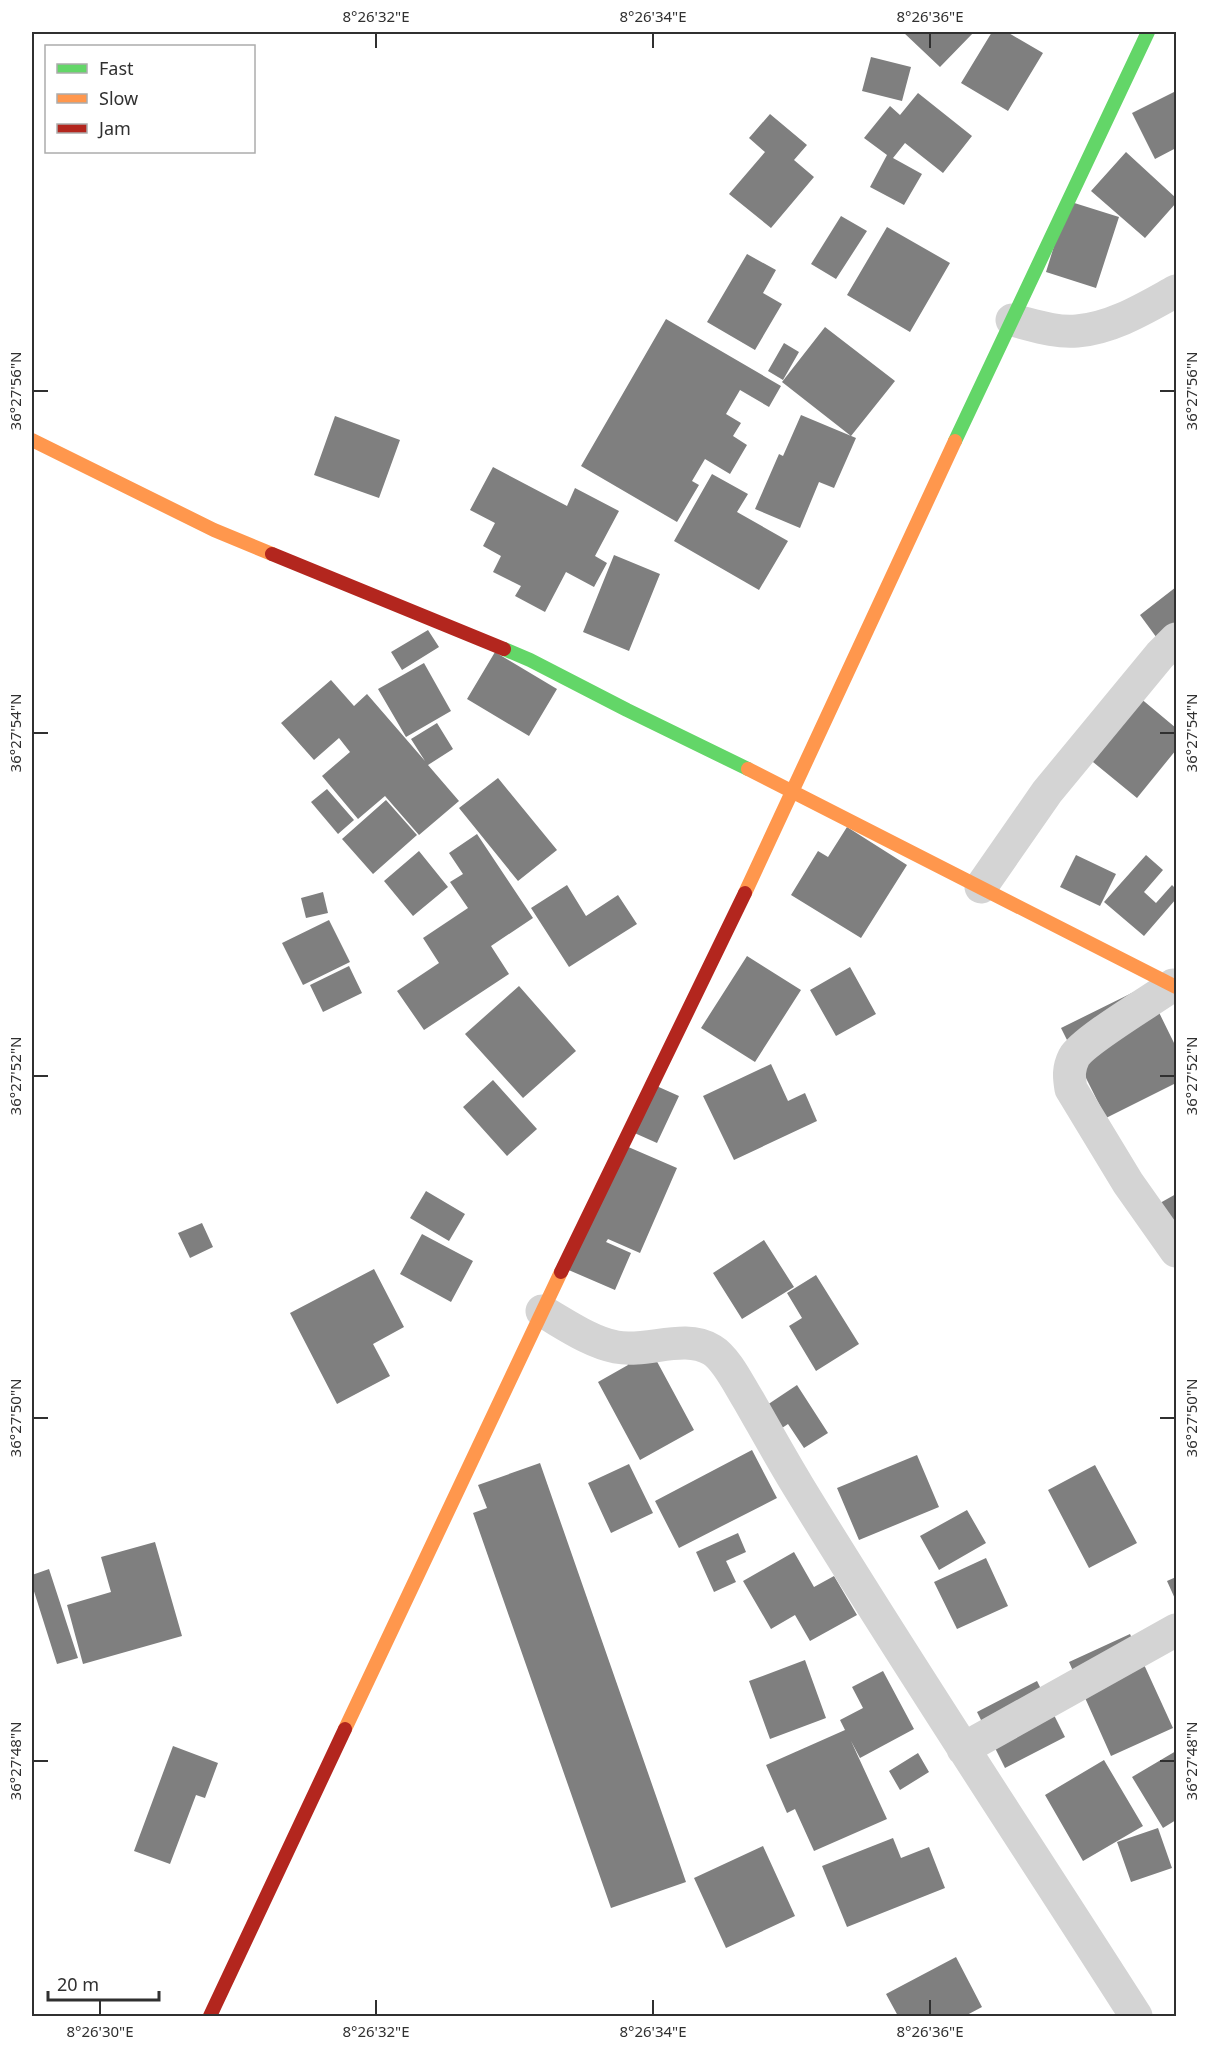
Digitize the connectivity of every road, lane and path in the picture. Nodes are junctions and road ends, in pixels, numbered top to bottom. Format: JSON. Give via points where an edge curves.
{"nodes":[{"id":1,"x":1148,"y":32,"type":"edge"},
{"id":2,"x":1176,"y":291,"type":"edge"},
{"id":3,"x":1012,"y":320,"type":"junction"},
{"id":4,"x":32,"y":440,"type":"edge"},
{"id":5,"x":1176,"y":639,"type":"edge"},
{"id":6,"x":792,"y":790,"type":"junction"},
{"id":7,"x":981,"y":887,"type":"junction"},
{"id":8,"x":1175,"y":985,"type":"edge"},
{"id":9,"x":1176,"y":1251,"type":"edge"},
{"id":10,"x":542,"y":1311,"type":"junction"},
{"id":11,"x":1176,"y":1630,"type":"edge"},
{"id":12,"x":963,"y":1749,"type":"junction"},
{"id":13,"x":210,"y":2016,"type":"edge"},
{"id":14,"x":1136,"y":2016,"type":"edge"}],
"edges":[{"from":1,"to":3,"type":"main road"},
{"from":2,"to":3,"type":"street","via":[[1137,313],[1103,326],[1075,331]]},
{"from":3,"to":6,"type":"main road"},
{"from":4,"to":6,"type":"main road","via":[[214,530],[530,660]]},
{"from":5,"to":7,"type":"street","via":[[1047,792]]},
{"from":6,"to":7,"type":"main road"},
{"from":6,"to":10,"type":"main road"},
{"from":7,"to":8,"type":"main road"},
{"from":8,"to":9,"type":"street","via":[[1093,1040],[1075,1055],[1068,1072],[1071,1089],[1128,1183]]},
{"from":10,"to":12,"type":"street","via":[[617,1347],[698,1343],[714,1351],[733,1375],[797,1485]]},
{"from":10,"to":13,"type":"main road"},
{"from":11,"to":12,"type":"street"},
{"from":12,"to":14,"type":"street"}]}
